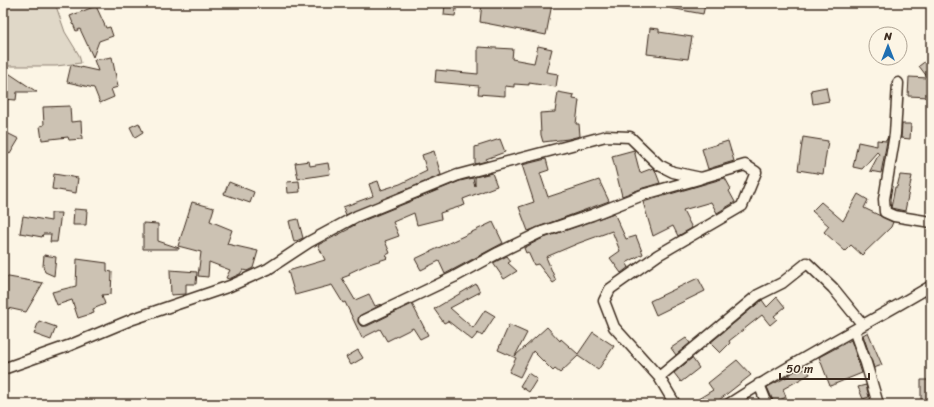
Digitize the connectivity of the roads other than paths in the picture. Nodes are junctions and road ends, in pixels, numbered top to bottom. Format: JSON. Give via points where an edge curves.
{"nodes":[{"id":1,"x":898,"y":83,"type":"dead end"},
{"id":2,"x":701,"y":178,"type":"junction"},
{"id":3,"x":931,"y":222,"type":"edge"},
{"id":4,"x":931,"y":286,"type":"edge"},
{"id":5,"x":364,"y":320,"type":"dead end"},
{"id":6,"x":858,"y":327,"type":"junction"},
{"id":7,"x":3,"y":368,"type":"edge"},
{"id":8,"x":659,"y":377,"type":"junction"},
{"id":9,"x":759,"y":384,"type":"junction"},
{"id":10,"x":675,"y":404,"type":"edge"},
{"id":11,"x":729,"y":404,"type":"edge"},
{"id":12,"x":767,"y":404,"type":"edge"},
{"id":13,"x":878,"y":404,"type":"edge"}],
"edges":[{"from":1,"to":3,"type":"street","via":[[895,134],[884,199],[885,212]]},
{"from":2,"to":5,"type":"street","via":[[645,194],[539,233]]},
{"from":2,"to":7,"type":"street","via":[[673,172],[659,165],[630,137],[606,136],[570,144],[458,175],[357,216],[309,242],[268,269],[230,286]]},
{"from":2,"to":8,"type":"street","via":[[745,165],[756,172],[742,206],[658,255],[610,289],[604,301],[614,327]]},
{"from":4,"to":6,"type":"street"},
{"from":6,"to":8,"type":"street","via":[[833,288],[807,263],[782,284],[758,295]]},
{"from":6,"to":9,"type":"street"},
{"from":6,"to":13,"type":"street"},
{"from":8,"to":10,"type":"street"},
{"from":9,"to":11,"type":"street"},
{"from":9,"to":12,"type":"street"}]}
